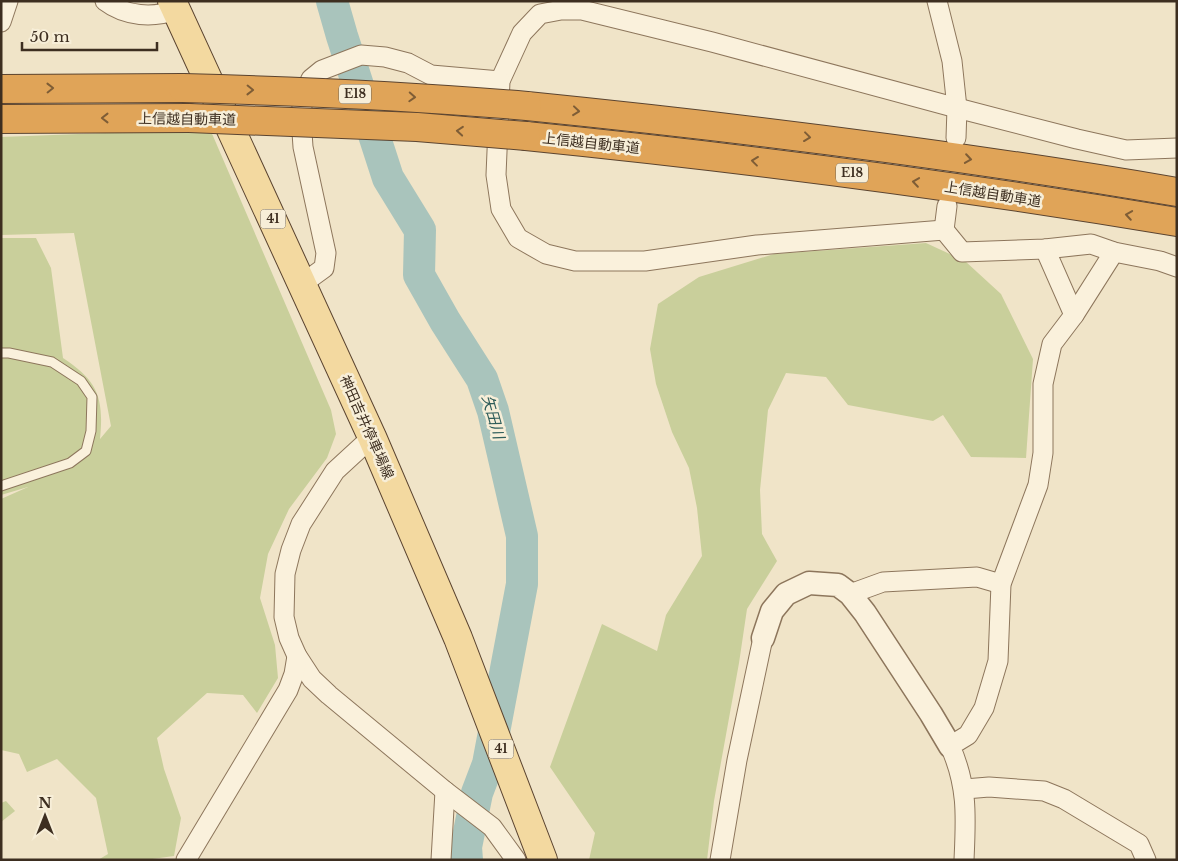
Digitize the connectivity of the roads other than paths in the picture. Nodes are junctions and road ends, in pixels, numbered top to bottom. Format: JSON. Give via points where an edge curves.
{"nodes":[{"id":1,"x":8,"y":1,"type":"edge"},
{"id":2,"x":105,"y":1,"type":"edge"},
{"id":3,"x":937,"y":1,"type":"edge"},
{"id":4,"x":175,"y":5,"type":"edge"},
{"id":5,"x":1,"y":22,"type":"edge"},
{"id":6,"x":500,"y":81,"type":"junction"},
{"id":7,"x":1,"y":89,"type":"edge"},
{"id":8,"x":957,"y":108,"type":"junction"},
{"id":9,"x":1,"y":119,"type":"edge"},
{"id":10,"x":956,"y":138,"type":"dead end"},
{"id":11,"x":1177,"y":148,"type":"edge"},
{"id":12,"x":1177,"y":192,"type":"edge"},
{"id":13,"x":947,"y":206,"type":"dead end"},
{"id":14,"x":1177,"y":222,"type":"edge"},
{"id":15,"x":944,"y":230,"type":"junction"},
{"id":16,"x":1045,"y":249,"type":"junction"},
{"id":17,"x":1114,"y":252,"type":"junction"},
{"id":18,"x":1177,"y":267,"type":"edge"},
{"id":19,"x":302,"y":284,"type":"junction"},
{"id":20,"x":1074,"y":315,"type":"junction"},
{"id":21,"x":1,"y":352,"type":"edge"},
{"id":22,"x":372,"y":437,"type":"junction"},
{"id":23,"x":1,"y":486,"type":"edge"},
{"id":24,"x":1001,"y":584,"type":"junction"},
{"id":25,"x":850,"y":594,"type":"junction"},
{"id":26,"x":763,"y":638,"type":"joint"},
{"id":27,"x":297,"y":656,"type":"junction"},
{"id":28,"x":950,"y":746,"type":"junction"},
{"id":29,"x":964,"y":789,"type":"junction"},
{"id":30,"x":445,"y":791,"type":"junction"},
{"id":31,"x":186,"y":860,"type":"edge"},
{"id":32,"x":440,"y":860,"type":"edge"},
{"id":33,"x":516,"y":860,"type":"edge"},
{"id":34,"x":543,"y":860,"type":"edge"},
{"id":35,"x":720,"y":860,"type":"edge"},
{"id":36,"x":964,"y":860,"type":"edge"},
{"id":37,"x":1146,"y":860,"type":"edge"}],
"edges":[{"from":1,"to":5,"type":"street"},
{"from":2,"to":4,"type":"street","via":[[138,15],[154,16]]},
{"from":3,"to":8,"type":"street","via":[[952,61]]},
{"from":4,"to":19,"type":"main road","name":"神田吉井停車場線","number":"41"},
{"from":6,"to":8,"type":"street","via":[[522,33],[540,14],[582,10]]},
{"from":6,"to":15,"type":"street","via":[[496,175],[501,209],[518,238],[546,254],[575,261],[645,261],[756,245]]},
{"from":6,"to":19,"type":"street","via":[[431,75],[408,63],[385,57],[361,56],[322,70],[311,79],[303,96],[303,147],[326,252],[324,268]]},
{"from":7,"to":12,"type":"highway","number":"E18","one_way":true,"bridge":true,"via":[[298,91],[527,106],[862,144]]},
{"from":8,"to":10,"type":"street"},
{"from":8,"to":11,"type":"street","via":[[1126,150]]},
{"from":14,"to":9,"type":"highway","name":"上信越自動車道","number":"E18","one_way":true,"bridge":true,"via":[[847,173],[526,136],[416,127],[189,118]]},
{"from":13,"to":15,"type":"street"},
{"from":15,"to":16,"type":"street","via":[[962,252]]},
{"from":16,"to":17,"type":"street","via":[[1091,244]]},
{"from":16,"to":20,"type":"street"},
{"from":17,"to":18,"type":"street"},
{"from":17,"to":20,"type":"street"},
{"from":19,"to":22,"type":"main road","name":"神田吉井停車場線","number":"41"},
{"from":20,"to":24,"type":"street","via":[[1052,344],[1043,384],[1043,452],[1038,485]]},
{"from":21,"to":23,"type":"lane","via":[[52,362],[81,381],[92,397],[91,431],[86,451],[70,463]]},
{"from":22,"to":27,"type":"street","via":[[335,471],[301,524],[291,550],[285,574],[284,617]]},
{"from":22,"to":34,"type":"main road","name":"神田吉井停車場線","number":"41","via":[[458,638]]},
{"from":24,"to":25,"type":"street","via":[[977,577],[883,582]]},
{"from":24,"to":28,"type":"street","via":[[998,661],[984,708],[968,735]]},
{"from":25,"to":26,"type":"street","via":[[838,585],[808,583],[786,594],[772,611]]},
{"from":25,"to":28,"type":"street","via":[[865,612]]},
{"from":26,"to":35,"type":"street"},
{"from":27,"to":30,"type":"street","via":[[312,679],[329,695]]},
{"from":27,"to":31,"type":"street","via":[[288,690]]},
{"from":28,"to":29,"type":"street"},
{"from":29,"to":36,"type":"street"},
{"from":29,"to":37,"type":"street","via":[[1044,791],[1064,798],[1139,844]]},
{"from":30,"to":32,"type":"street"},
{"from":30,"to":33,"type":"street","via":[[492,827]]}]}
